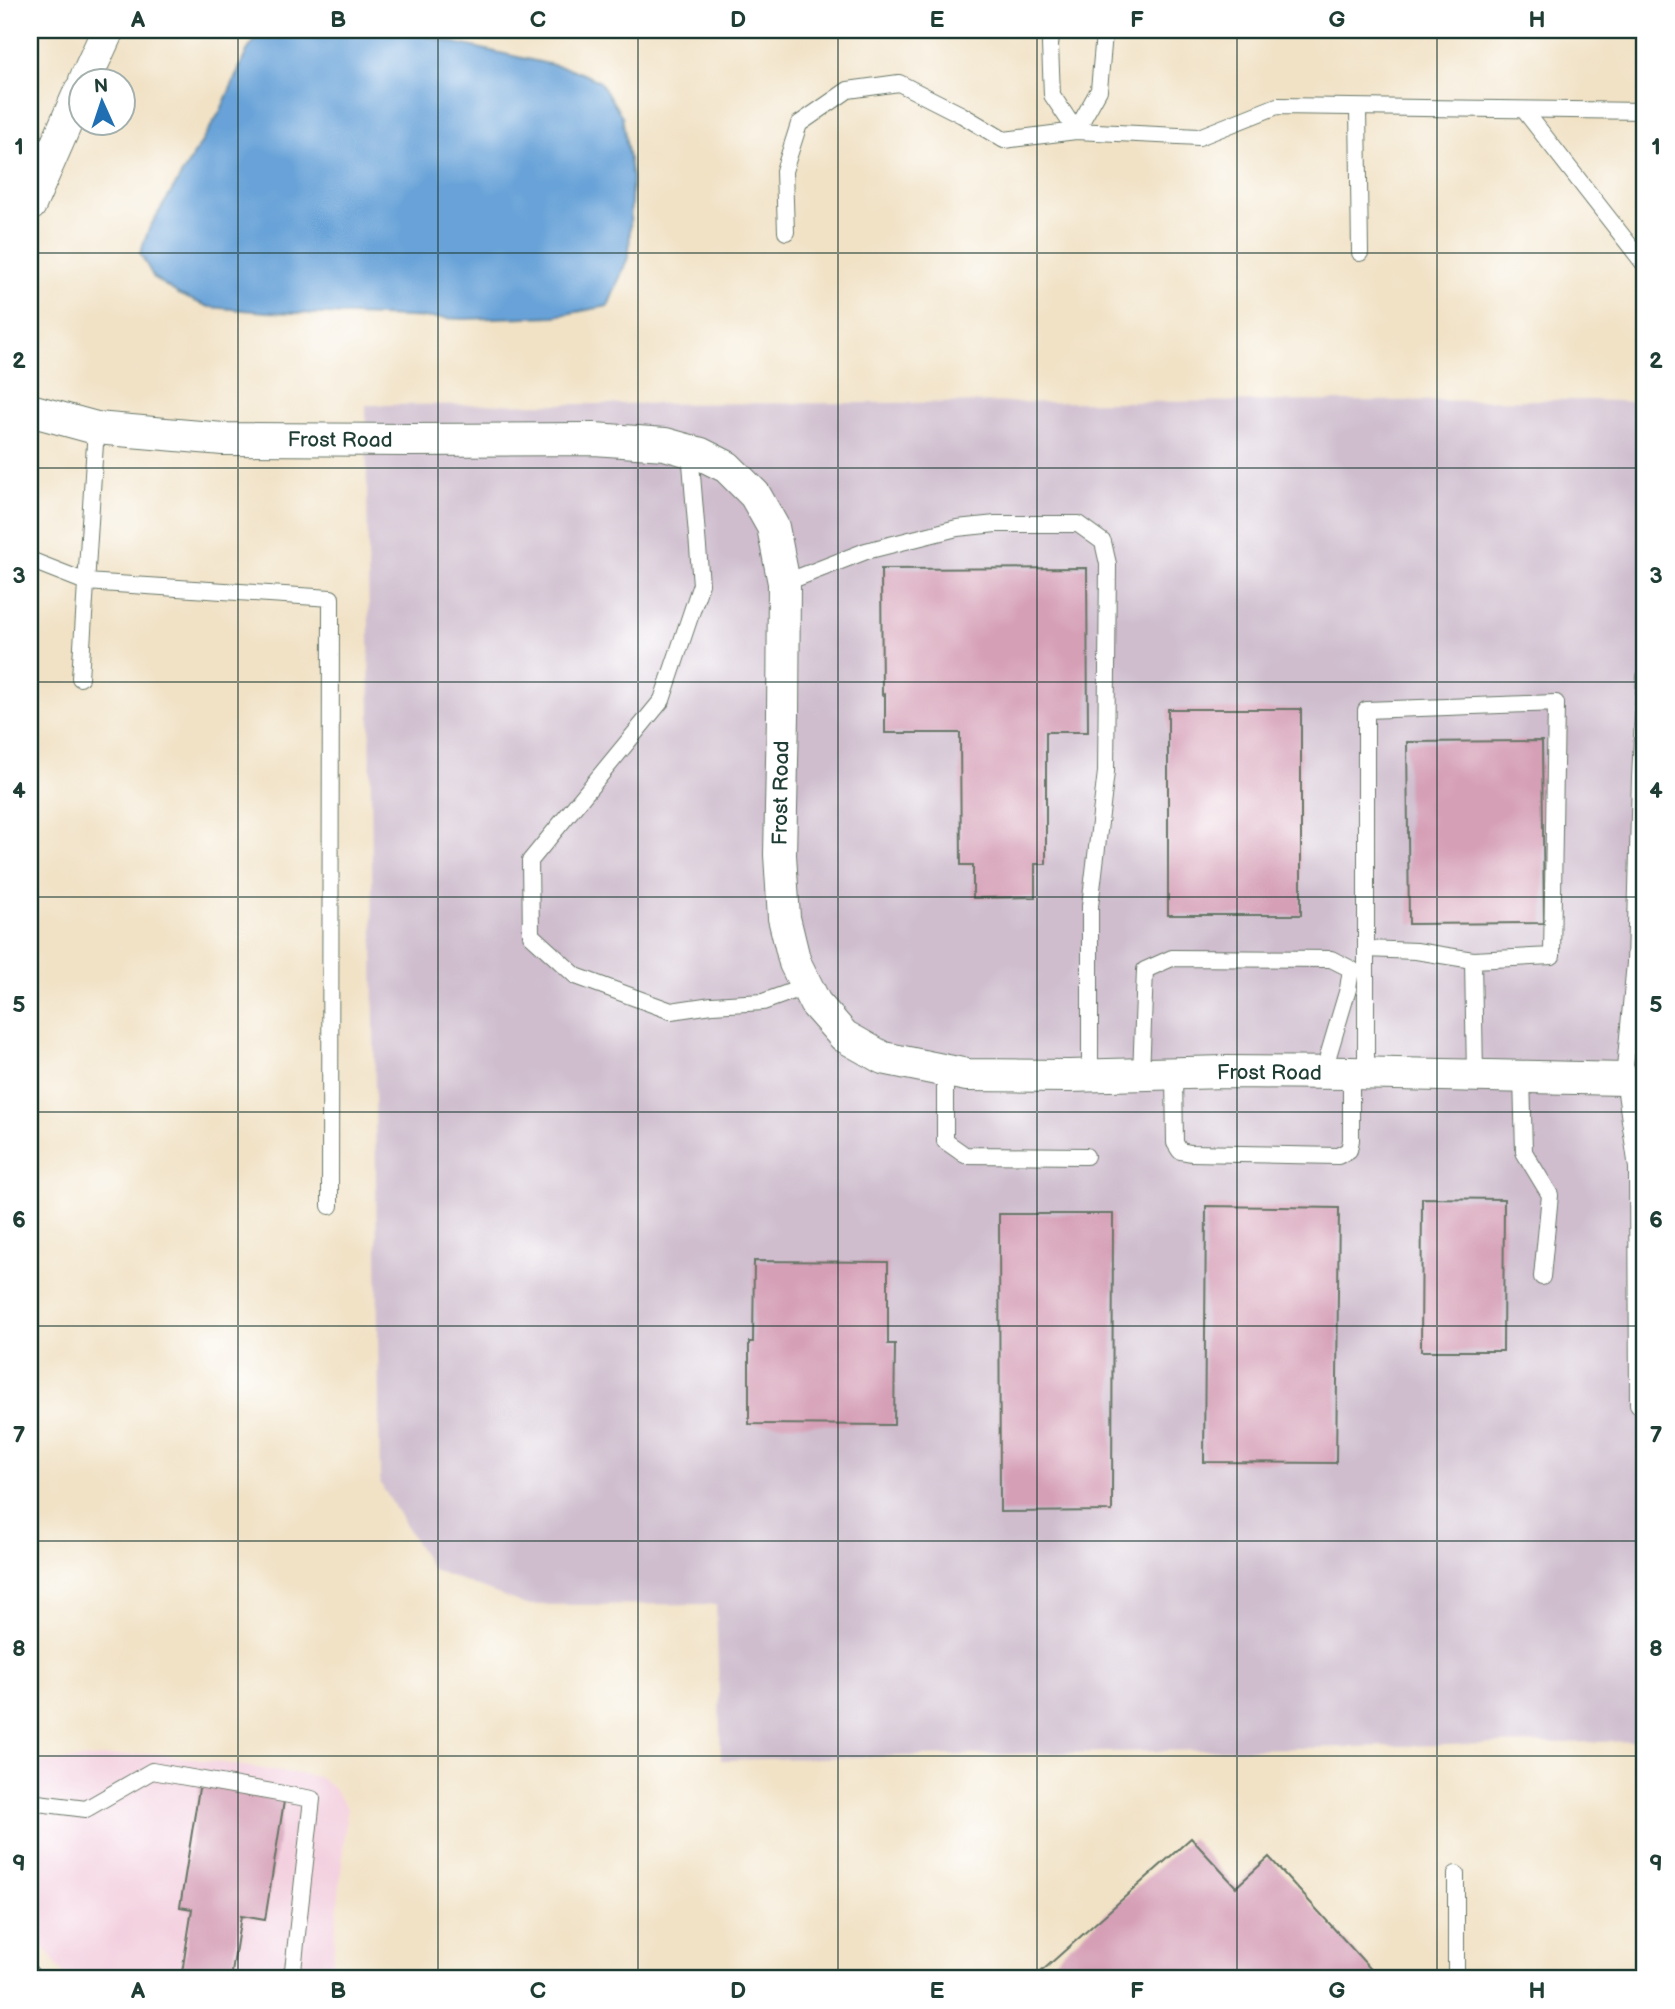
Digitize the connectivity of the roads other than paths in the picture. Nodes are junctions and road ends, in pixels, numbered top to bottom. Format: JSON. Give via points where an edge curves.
{"nodes":[{"id":1,"x":108,"y":30,"type":"edge"},
{"id":2,"x":1052,"y":30,"type":"edge"},
{"id":3,"x":1102,"y":30,"type":"edge"},
{"id":4,"x":91,"y":66,"type":"edge"},
{"id":5,"x":1358,"y":108,"type":"junction"},
{"id":6,"x":1524,"y":110,"type":"junction"},
{"id":7,"x":1645,"y":111,"type":"edge"},
{"id":8,"x":66,"y":123,"type":"edge"},
{"id":9,"x":1076,"y":131,"type":"junction"},
{"id":10,"x":30,"y":205,"type":"edge"},
{"id":11,"x":786,"y":232,"type":"dead end"},
{"id":12,"x":1360,"y":253,"type":"dead end"},
{"id":13,"x":1645,"y":265,"type":"edge"},
{"id":14,"x":30,"y":410,"type":"edge"},
{"id":15,"x":96,"y":428,"type":"junction"},
{"id":16,"x":690,"y":451,"type":"junction"},
{"id":17,"x":30,"y":560,"type":"edge"},
{"id":18,"x":86,"y":582,"type":"junction"},
{"id":19,"x":784,"y":583,"type":"junction"},
{"id":20,"x":1645,"y":677,"type":"edge"},
{"id":21,"x":79,"y":678,"type":"dead end"},
{"id":22,"x":1641,"y":904,"type":"edge"},
{"id":23,"x":1366,"y":949,"type":"junction"},
{"id":24,"x":1472,"y":960,"type":"junction"},
{"id":25,"x":807,"y":986,"type":"junction"},
{"id":26,"x":945,"y":1070,"type":"junction"},
{"id":27,"x":1347,"y":1073,"type":"junction"},
{"id":28,"x":1141,"y":1074,"type":"junction"},
{"id":29,"x":1174,"y":1074,"type":"junction"},
{"id":30,"x":1475,"y":1075,"type":"junction"},
{"id":31,"x":1090,"y":1076,"type":"junction"},
{"id":32,"x":1522,"y":1076,"type":"junction"},
{"id":33,"x":1635,"y":1079,"type":"edge"},
{"id":34,"x":1086,"y":1156,"type":"dead end"},
{"id":35,"x":330,"y":1206,"type":"dead end"},
{"id":36,"x":1542,"y":1277,"type":"dead end"},
{"id":37,"x":1638,"y":1405,"type":"dead end"},
{"id":38,"x":30,"y":1802,"type":"edge"},
{"id":39,"x":1456,"y":1874,"type":"dead end"},
{"id":40,"x":30,"y":1973,"type":"edge"},
{"id":41,"x":34,"y":1979,"type":"edge"},
{"id":42,"x":287,"y":1979,"type":"edge"},
{"id":43,"x":1456,"y":1979,"type":"edge"}],
"edges":[{"from":1,"to":4,"type":"street"},
{"from":2,"to":9,"type":"lane","via":[[1052,95]]},
{"from":3,"to":9,"type":"lane","via":[[1100,90]]},
{"from":5,"to":6,"type":"lane"},
{"from":5,"to":9,"type":"lane","via":[[1277,106],[1199,137]]},
{"from":5,"to":12,"type":"lane"},
{"from":6,"to":7,"type":"lane"},
{"from":6,"to":13,"type":"lane"},
{"from":8,"to":10,"type":"street"},
{"from":9,"to":11,"type":"lane","via":[[1004,140],[899,83],[848,90],[799,124],[784,172]]},
{"from":14,"to":15,"type":"street","name":"Frost Road"},
{"from":15,"to":16,"type":"street","name":"Frost Road","via":[[223,439],[594,439],[665,444]]},
{"from":15,"to":18,"type":"lane"},
{"from":16,"to":19,"type":"street","name":"Frost Road","via":[[727,467],[754,495],[773,527]]},
{"from":16,"to":25,"type":"lane","via":[[701,584],[662,699],[530,861],[531,935],[576,976],[671,1011],[763,1002]]},
{"from":17,"to":18,"type":"lane"},
{"from":18,"to":21,"type":"lane"},
{"from":18,"to":35,"type":"lane","via":[[331,598]]},
{"from":19,"to":25,"type":"street","name":"Frost Road","via":[[780,855],[784,918],[795,963]]},
{"from":19,"to":31,"type":"lane","via":[[866,551],[957,528],[1078,524],[1103,542],[1108,564],[1106,772],[1090,906]]},
{"from":20,"to":22,"type":"lane"},
{"from":22,"to":33,"type":"lane","via":[[1635,962]]},
{"from":23,"to":24,"type":"lane"},
{"from":23,"to":24,"type":"lane","via":[[1366,710],[1556,703],[1552,956]]},
{"from":23,"to":27,"type":"lane"},
{"from":24,"to":30,"type":"lane"},
{"from":25,"to":26,"type":"street","name":"Frost Road","via":[[815,1003],[844,1036],[883,1058]]},
{"from":26,"to":31,"type":"street","name":"Frost Road","via":[[967,1075]]},
{"from":26,"to":34,"type":"lane","via":[[945,1141],[965,1155]]},
{"from":27,"to":28,"type":"lane","via":[[1351,969],[1331,959],[1172,958],[1145,970]]},
{"from":27,"to":29,"type":"street","name":"Frost Road"},
{"from":27,"to":29,"type":"lane","via":[[1351,1140],[1349,1150],[1338,1156],[1180,1151],[1175,1143]]},
{"from":27,"to":30,"type":"street","name":"Frost Road"},
{"from":28,"to":29,"type":"street","name":"Frost Road"},
{"from":28,"to":31,"type":"street","name":"Frost Road"},
{"from":30,"to":32,"type":"street","name":"Frost Road"},
{"from":32,"to":33,"type":"street","name":"Frost Road"},
{"from":32,"to":36,"type":"lane","via":[[1524,1152],[1550,1195]]},
{"from":33,"to":37,"type":"lane"},
{"from":38,"to":42,"type":"lane","via":[[86,1809],[152,1771],[312,1799],[293,1970]]},
{"from":39,"to":43,"type":"lane"},
{"from":40,"to":41,"type":"lane"}]}
